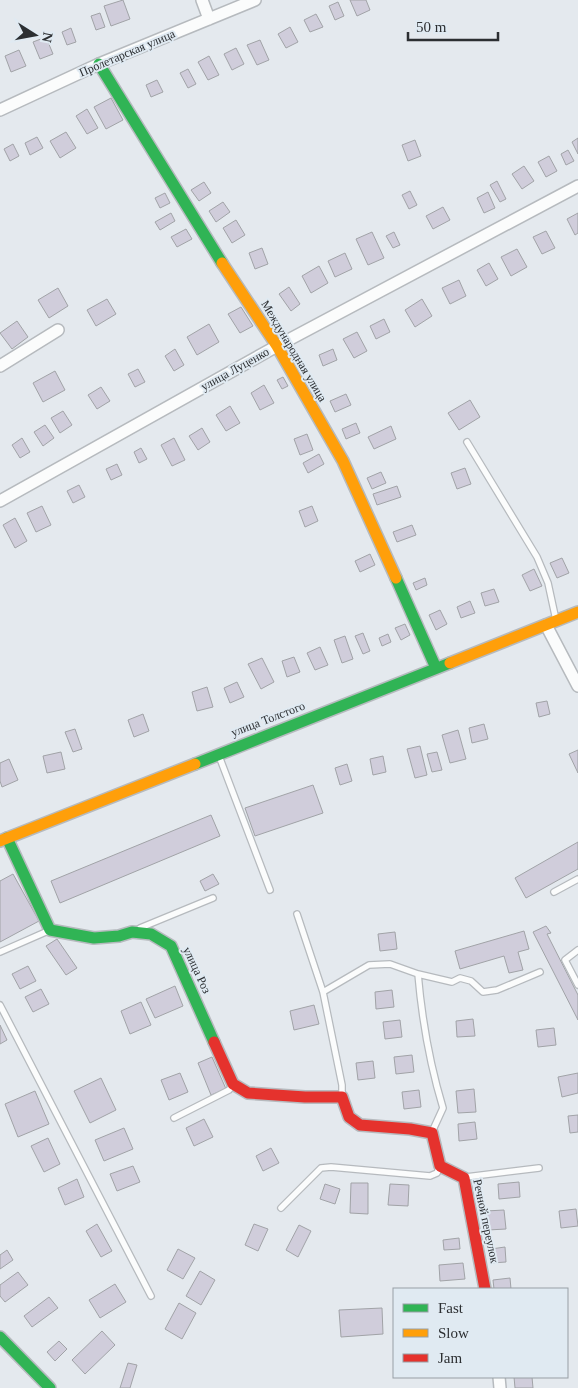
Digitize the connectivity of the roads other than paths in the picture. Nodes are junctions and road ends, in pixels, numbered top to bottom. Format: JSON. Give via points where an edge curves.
{"nodes":[{"id":1,"x":202,"y":0,"type":"edge"},
{"id":2,"x":255,"y":0,"type":"edge"},
{"id":3,"x":209,"y":19,"type":"junction"},
{"id":4,"x":99,"y":64,"type":"junction"},
{"id":5,"x":0,"y":110,"type":"edge"},
{"id":6,"x":577,"y":189,"type":"edge"},
{"id":7,"x":58,"y":330,"type":"dead end"},
{"id":8,"x":277,"y":346,"type":"junction"},
{"id":9,"x":0,"y":366,"type":"edge"},
{"id":10,"x":467,"y":442,"type":"dead end"},
{"id":11,"x":0,"y":501,"type":"edge"},
{"id":12,"x":578,"y":612,"type":"edge"},
{"id":13,"x":551,"y":623,"type":"junction"},
{"id":14,"x":436,"y":668,"type":"junction"},
{"id":15,"x":578,"y":686,"type":"edge"},
{"id":16,"x":218,"y":754,"type":"junction"},
{"id":17,"x":3,"y":840,"type":"edge"},
{"id":18,"x":578,"y":879,"type":"edge"},
{"id":19,"x":270,"y":890,"type":"dead end"},
{"id":20,"x":554,"y":892,"type":"dead end"},
{"id":21,"x":212,"y":898,"type":"dead end"},
{"id":22,"x":297,"y":914,"type":"dead end"},
{"id":23,"x":50,"y":930,"type":"junction"},
{"id":24,"x":132,"y":932,"type":"junction"},
{"id":25,"x":578,"y":950,"type":"edge"},
{"id":26,"x":0,"y":952,"type":"edge"},
{"id":27,"x":540,"y":972,"type":"dead end"},
{"id":28,"x":418,"y":974,"type":"junction"},
{"id":29,"x":578,"y":985,"type":"edge"},
{"id":30,"x":323,"y":992,"type":"junction"},
{"id":31,"x":0,"y":1005,"type":"edge"},
{"id":32,"x":233,"y":1084,"type":"junction"},
{"id":33,"x":342,"y":1097,"type":"junction"},
{"id":34,"x":174,"y":1118,"type":"dead end"},
{"id":35,"x":432,"y":1133,"type":"junction"},
{"id":36,"x":440,"y":1166,"type":"junction"},
{"id":37,"x":539,"y":1168,"type":"dead end"},
{"id":38,"x":464,"y":1178,"type":"junction"},
{"id":39,"x":281,"y":1208,"type":"dead end"},
{"id":40,"x":485,"y":1288,"type":"edge"},
{"id":41,"x":151,"y":1296,"type":"dead end"},
{"id":42,"x":0,"y":1337,"type":"edge"},
{"id":43,"x":50,"y":1388,"type":"edge"}],
"edges":[{"from":1,"to":3,"type":"street"},
{"from":2,"to":3,"type":"street","name":"Пролетарская улица"},
{"from":3,"to":4,"type":"street","name":"Пролетарская улица"},
{"from":4,"to":5,"type":"street","name":"Пролетарская улица"},
{"from":4,"to":8,"type":"street","name":"Международная улица"},
{"from":6,"to":8,"type":"street","name":"улица Луценко"},
{"from":7,"to":9,"type":"street"},
{"from":8,"to":11,"type":"street","name":"улица Луценко"},
{"from":8,"to":14,"type":"street","name":"Международная улица","via":[[343,461]]},
{"from":10,"to":13,"type":"lane","via":[[537,557],[548,583]]},
{"from":12,"to":13,"type":"street","name":"улица Толстого"},
{"from":13,"to":14,"type":"street","name":"улица Толстого"},
{"from":13,"to":15,"type":"street"},
{"from":14,"to":16,"type":"street","name":"улица Толстого"},
{"from":16,"to":17,"type":"street","name":"улица Толстого"},
{"from":16,"to":19,"type":"lane"},
{"from":17,"to":23,"type":"street"},
{"from":18,"to":20,"type":"lane"},
{"from":21,"to":24,"type":"lane"},
{"from":22,"to":30,"type":"lane"},
{"from":23,"to":24,"type":"street","name":"улица Роз","via":[[94,938]]},
{"from":23,"to":26,"type":"lane"},
{"from":24,"to":32,"type":"street","name":"улица Роз","via":[[150,934],[171,946]]},
{"from":25,"to":29,"type":"lane","via":[[565,960]]},
{"from":27,"to":28,"type":"lane","via":[[484,992],[471,981],[460,978],[452,982]]},
{"from":28,"to":30,"type":"lane","via":[[390,964],[369,964]]},
{"from":28,"to":35,"type":"lane","via":[[434,1079],[443,1108]]},
{"from":30,"to":33,"type":"lane"},
{"from":31,"to":41,"type":"lane"},
{"from":32,"to":33,"type":"street","via":[[248,1093]]},
{"from":32,"to":34,"type":"lane","via":[[229,1090]]},
{"from":33,"to":35,"type":"street","via":[[344,1110],[351,1120],[362,1126]]},
{"from":35,"to":36,"type":"street"},
{"from":36,"to":38,"type":"street","name":"Речной переулок"},
{"from":36,"to":39,"type":"lane","via":[[437,1173],[430,1176],[321,1168]]},
{"from":37,"to":38,"type":"lane"},
{"from":38,"to":40,"type":"street","name":"Речной переулок"},
{"from":42,"to":43,"type":"street"}]}
